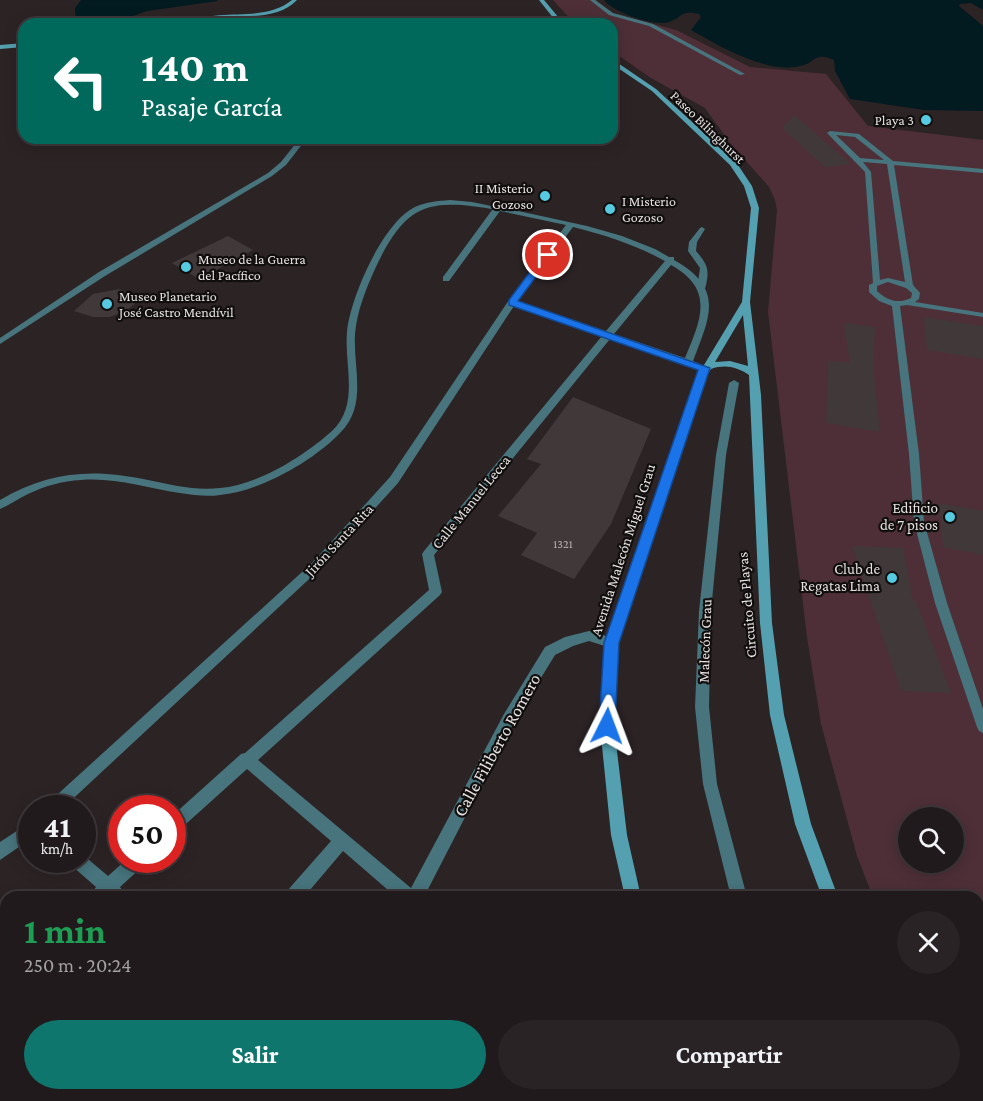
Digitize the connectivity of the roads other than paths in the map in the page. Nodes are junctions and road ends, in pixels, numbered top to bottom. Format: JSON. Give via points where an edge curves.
{"nodes":[{"id":1,"x":295,"y":0,"type":"edge"},
{"id":2,"x":540,"y":0,"type":"edge"},
{"id":3,"x":592,"y":0,"type":"edge"},
{"id":4,"x":209,"y":18,"type":"edge"},
{"id":5,"x":556,"y":18,"type":"edge"},
{"id":6,"x":18,"y":46,"type":"edge"},
{"id":7,"x":0,"y":47,"type":"edge"},
{"id":8,"x":618,"y":65,"type":"edge"},
{"id":9,"x":742,"y":74,"type":"dead end"},
{"id":10,"x":296,"y":144,"type":"edge"},
{"id":11,"x":843,"y":146,"type":"junction"},
{"id":12,"x":853,"y":147,"type":"dead end"},
{"id":13,"x":863,"y":147,"type":"dead end"},
{"id":14,"x":873,"y":148,"type":"junction"},
{"id":15,"x":858,"y":160,"type":"junction"},
{"id":16,"x":890,"y":162,"type":"junction"},
{"id":17,"x":983,"y":171,"type":"edge"},
{"id":18,"x":498,"y":208,"type":"junction"},
{"id":19,"x":572,"y":224,"type":"junction"},
{"id":20,"x":702,"y":229,"type":"dead end"},
{"id":21,"x":671,"y":259,"type":"junction"},
{"id":22,"x":446,"y":279,"type":"dead end"},
{"id":23,"x":876,"y":282,"type":"junction"},
{"id":24,"x":909,"y":286,"type":"junction"},
{"id":25,"x":701,"y":289,"type":"junction"},
{"id":26,"x":512,"y":302,"type":"junction"},
{"id":27,"x":746,"y":302,"type":"junction"},
{"id":28,"x":902,"y":304,"type":"junction"},
{"id":29,"x":983,"y":315,"type":"edge"},
{"id":30,"x":609,"y":336,"type":"junction"},
{"id":31,"x":0,"y":342,"type":"edge"},
{"id":32,"x":688,"y":363,"type":"junction"},
{"id":33,"x":704,"y":368,"type":"junction"},
{"id":34,"x":754,"y":374,"type":"junction"},
{"id":35,"x":734,"y":382,"type":"dead end"},
{"id":36,"x":0,"y":504,"type":"edge"},
{"id":37,"x":611,"y":643,"type":"junction"},
{"id":38,"x":983,"y":727,"type":"edge"},
{"id":39,"x":246,"y":759,"type":"junction"},
{"id":40,"x":67,"y":795,"type":"edge"},
{"id":41,"x":186,"y":814,"type":"edge"},
{"id":42,"x":18,"y":838,"type":"edge"},
{"id":43,"x":342,"y":840,"type":"junction"},
{"id":44,"x":0,"y":852,"type":"edge"},
{"id":45,"x":89,"y":873,"type":"edge"},
{"id":46,"x":126,"y":873,"type":"edge"},
{"id":47,"x":105,"y":891,"type":"edge"},
{"id":48,"x":111,"y":891,"type":"edge"},
{"id":49,"x":298,"y":891,"type":"edge"},
{"id":50,"x":402,"y":891,"type":"edge"},
{"id":51,"x":417,"y":891,"type":"edge"},
{"id":52,"x":632,"y":891,"type":"edge"},
{"id":53,"x":737,"y":891,"type":"edge"},
{"id":54,"x":828,"y":891,"type":"edge"}],
"edges":[{"from":1,"to":4,"type":"main road","via":[[285,8],[266,13]]},
{"from":2,"to":5,"type":"main road"},
{"from":3,"to":9,"type":"lane","via":[[610,14],[654,26]]},
{"from":6,"to":7,"type":"main road"},
{"from":8,"to":27,"type":"main road","name":"Paseo Bilinghurst","via":[[663,98],[733,164],[748,186],[755,208]]},
{"from":10,"to":31,"type":"lane","via":[[279,168],[263,179],[102,274]]},
{"from":11,"to":12,"type":"lane"},
{"from":11,"to":14,"type":"lane","via":[[830,133],[857,135]]},
{"from":11,"to":15,"type":"lane"},
{"from":13,"to":14,"type":"lane"},
{"from":14,"to":16,"type":"lane"},
{"from":15,"to":16,"type":"lane"},
{"from":15,"to":23,"type":"lane","via":[[868,171]]},
{"from":16,"to":17,"type":"lane"},
{"from":16,"to":24,"type":"lane"},
{"from":18,"to":19,"type":"street"},
{"from":18,"to":22,"type":"street"},
{"from":18,"to":36,"type":"lane","via":[[468,202],[435,202],[418,207],[394,226],[382,244],[352,321],[354,401],[350,416],[338,431],[267,478],[221,492],[196,492],[109,477],[74,477],[34,487]]},
{"from":19,"to":21,"type":"street"},
{"from":19,"to":26,"type":"street","name":"Jirón Santa Rita"},
{"from":20,"to":25,"type":"lane","via":[[692,251],[705,264]]},
{"from":21,"to":25,"type":"street"},
{"from":21,"to":30,"type":"street","name":"Calle Manuel Lecca"},
{"from":23,"to":24,"type":"lane","via":[[896,281]]},
{"from":23,"to":28,"type":"lane","via":[[873,292],[882,300]]},
{"from":24,"to":28,"type":"lane","via":[[917,296]]},
{"from":25,"to":32,"type":"street","via":[[705,317]]},
{"from":26,"to":30,"type":"street"},
{"from":26,"to":40,"type":"street","name":"Jirón Santa Rita","via":[[394,480],[352,528],[317,565]]},
{"from":27,"to":33,"type":"main road","name":"Avenida Malecón Miguel Grau"},
{"from":27,"to":34,"type":"main road","name":"Circuito de Playas"},
{"from":28,"to":29,"type":"lane"},
{"from":28,"to":38,"type":"lane","via":[[919,522],[941,603]]},
{"from":30,"to":32,"type":"street"},
{"from":30,"to":39,"type":"street","name":"Calle Manuel Lecca","via":[[428,554],[436,592]]},
{"from":32,"to":33,"type":"street"},
{"from":33,"to":34,"type":"main road","via":[[730,364]]},
{"from":33,"to":37,"type":"main road","name":"Avenida Malecón Miguel Grau"},
{"from":34,"to":54,"type":"main road","name":"Circuito de Playas","via":[[766,623],[777,715],[803,824]]},
{"from":35,"to":53,"type":"street","name":"Malecón Grau","via":[[721,455],[705,611],[702,706],[710,784]]},
{"from":37,"to":51,"type":"street","name":"Calle Filiberto Romero","via":[[589,636],[550,651],[509,718]]},
{"from":37,"to":52,"type":"main road","name":"Avenida Malecón Miguel Grau","via":[[607,726],[619,836]]},
{"from":39,"to":41,"type":"street","name":"Calle Manuel Lecca"},
{"from":39,"to":43,"type":"street"},
{"from":42,"to":44,"type":"street"},
{"from":43,"to":49,"type":"street"},
{"from":43,"to":50,"type":"street"},
{"from":45,"to":47,"type":"street"},
{"from":46,"to":48,"type":"street"}]}
